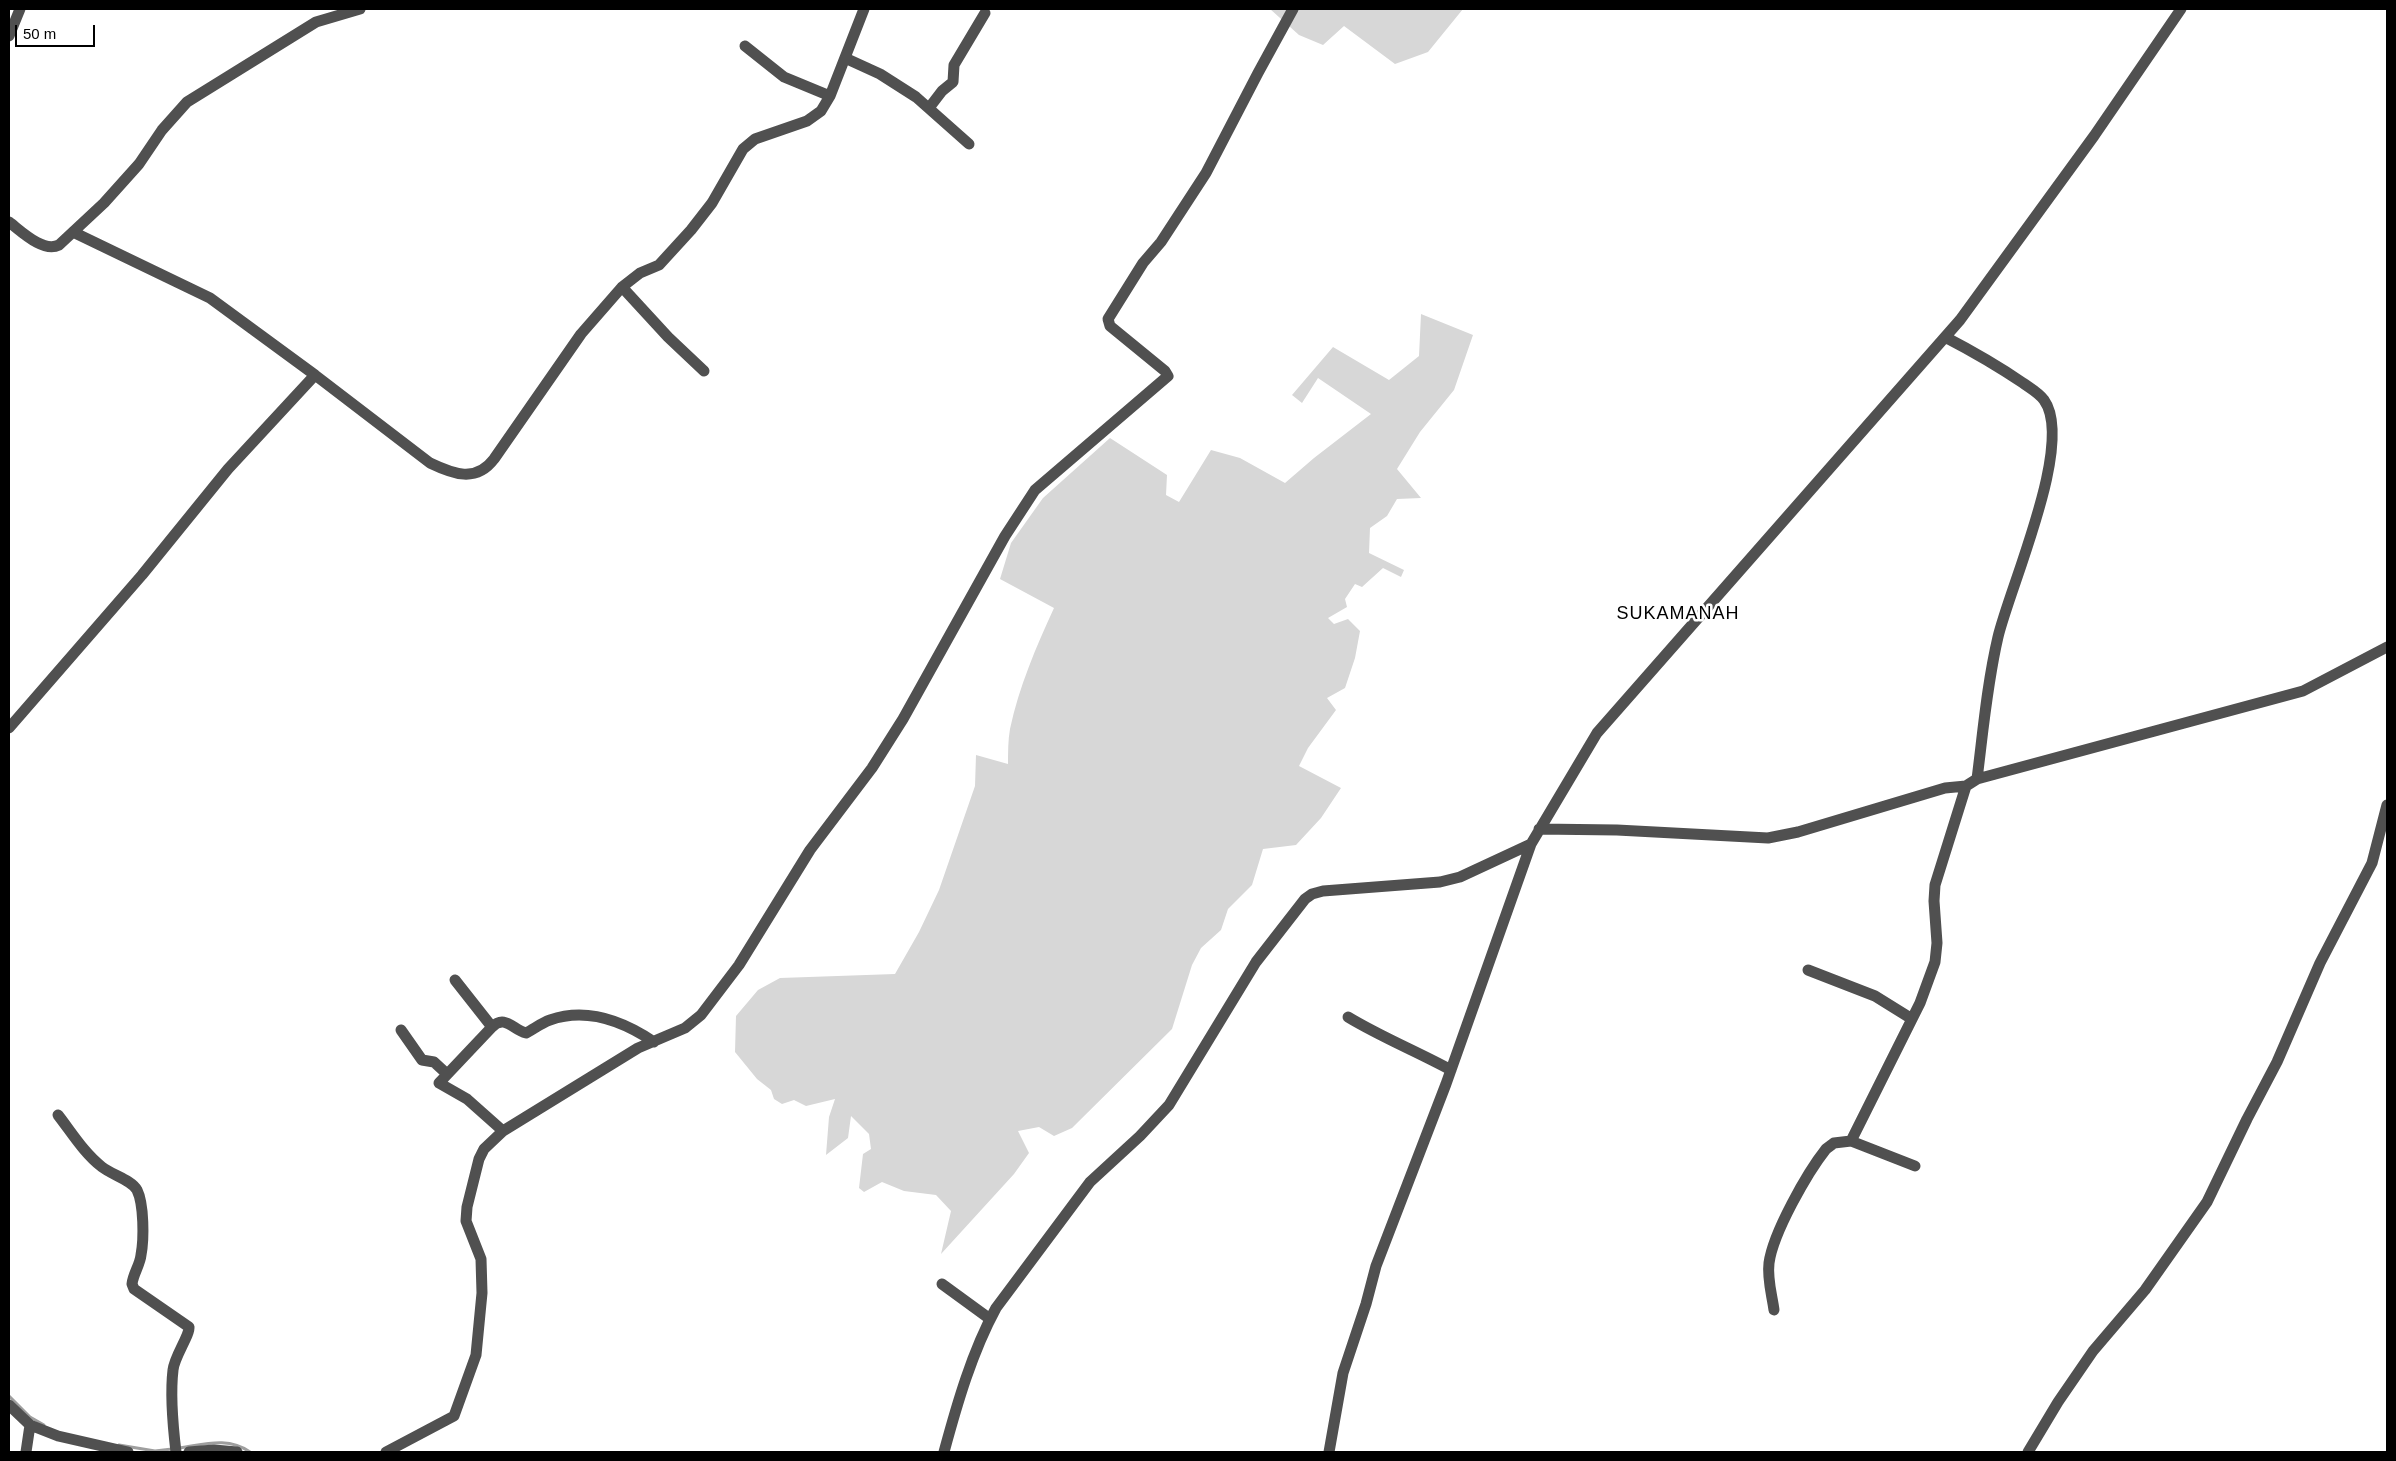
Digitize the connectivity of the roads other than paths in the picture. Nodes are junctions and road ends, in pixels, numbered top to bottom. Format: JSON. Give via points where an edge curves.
{"nodes":[{"id":1,"x":20,"y":9,"type":"edge"},
{"id":2,"x":360,"y":9,"type":"edge"},
{"id":3,"x":864,"y":9,"type":"edge"},
{"id":4,"x":1293,"y":9,"type":"edge"},
{"id":5,"x":2182,"y":9,"type":"edge"},
{"id":6,"x":985,"y":14,"type":"dead end"},
{"id":7,"x":9,"y":36,"type":"edge"},
{"id":8,"x":745,"y":46,"type":"dead end"},
{"id":9,"x":845,"y":58,"type":"junction"},
{"id":10,"x":830,"y":96,"type":"junction"},
{"id":11,"x":929,"y":108,"type":"junction"},
{"id":12,"x":969,"y":144,"type":"dead end"},
{"id":13,"x":9,"y":222,"type":"edge"},
{"id":14,"x":74,"y":232,"type":"junction"},
{"id":15,"x":622,"y":287,"type":"junction"},
{"id":16,"x":1945,"y":337,"type":"junction"},
{"id":17,"x":704,"y":371,"type":"dead end"},
{"id":18,"x":315,"y":375,"type":"junction"},
{"id":19,"x":2387,"y":647,"type":"edge"},
{"id":20,"x":9,"y":728,"type":"edge"},
{"id":21,"x":1977,"y":779,"type":"junction"},
{"id":22,"x":1966,"y":786,"type":"junction"},
{"id":23,"x":2387,"y":805,"type":"edge"},
{"id":24,"x":1539,"y":830,"type":"junction"},
{"id":25,"x":1531,"y":844,"type":"junction"},
{"id":26,"x":1808,"y":970,"type":"dead end"},
{"id":27,"x":455,"y":980,"type":"dead end"},
{"id":28,"x":1348,"y":1017,"type":"dead end"},
{"id":29,"x":1912,"y":1019,"type":"junction"},
{"id":30,"x":492,"y":1027,"type":"junction"},
{"id":31,"x":401,"y":1030,"type":"dead end"},
{"id":32,"x":654,"y":1042,"type":"junction"},
{"id":33,"x":1450,"y":1070,"type":"junction"},
{"id":34,"x":447,"y":1074,"type":"junction"},
{"id":35,"x":58,"y":1115,"type":"dead end"},
{"id":36,"x":504,"y":1131,"type":"junction"},
{"id":37,"x":1851,"y":1141,"type":"junction"},
{"id":38,"x":1915,"y":1166,"type":"dead end"},
{"id":39,"x":942,"y":1284,"type":"dead end"},
{"id":40,"x":1774,"y":1310,"type":"dead end"},
{"id":41,"x":990,"y":1319,"type":"junction"},
{"id":42,"x":9,"y":1405,"type":"edge"},
{"id":43,"x":30,"y":1425,"type":"junction"},
{"id":44,"x":26,"y":1452,"type":"edge"},
{"id":45,"x":128,"y":1452,"type":"edge"},
{"id":46,"x":176,"y":1452,"type":"edge"},
{"id":47,"x":189,"y":1452,"type":"edge"},
{"id":48,"x":237,"y":1452,"type":"edge"},
{"id":49,"x":386,"y":1452,"type":"edge"},
{"id":50,"x":944,"y":1452,"type":"edge"},
{"id":51,"x":1329,"y":1452,"type":"edge"},
{"id":52,"x":2028,"y":1452,"type":"edge"}],
"edges":[{"from":1,"to":7,"type":"street"},
{"from":2,"to":14,"type":"street","via":[[316,22],[187,102],[162,130],[139,164]]},
{"from":3,"to":9,"type":"street"},
{"from":4,"to":32,"type":"street","via":[[1206,173],[1161,242],[1143,262],[1108,319],[1110,326],[1168,376],[1035,490],[1005,536],[903,719],[872,768],[810,850],[739,965],[701,1015],[685,1028]]},
{"from":5,"to":16,"type":"street","via":[[2088,144]]},
{"from":6,"to":11,"type":"street","via":[[954,65],[953,82]]},
{"from":8,"to":10,"type":"street","via":[[784,77]]},
{"from":9,"to":10,"type":"street"},
{"from":9,"to":11,"type":"street","via":[[899,85]]},
{"from":10,"to":15,"type":"street","via":[[815,117],[748,143],[691,230],[659,265],[640,273]]},
{"from":11,"to":12,"type":"street"},
{"from":13,"to":14,"type":"street","via":[[50,247],[59,245]]},
{"from":14,"to":18,"type":"street","via":[[210,298]]},
{"from":15,"to":17,"type":"street"},
{"from":15,"to":18,"type":"street","via":[[560,361],[489,465],[476,474],[448,472],[430,464]]},
{"from":16,"to":21,"type":"street","via":[[1992,361],[2044,400],[2050,417],[2052,444],[2047,481],[1998,635]]},
{"from":16,"to":24,"type":"street","via":[[1598,732]]},
{"from":18,"to":20,"type":"street","via":[[228,469],[142,575]]},
{"from":19,"to":21,"type":"street","via":[[2303,691]]},
{"from":21,"to":22,"type":"street"},
{"from":22,"to":24,"type":"street","via":[[1945,788],[1768,838],[1617,830]]},
{"from":22,"to":29,"type":"street","via":[[1935,885],[1935,962]]},
{"from":23,"to":52,"type":"street","via":[[2372,863],[2320,963],[2277,1062],[2207,1202],[2145,1290],[2088,1358]]},
{"from":24,"to":25,"type":"street"},
{"from":25,"to":33,"type":"street"},
{"from":25,"to":41,"type":"street","via":[[1460,877],[1440,882],[1323,891],[1305,899],[1256,962],[1169,1105],[1090,1182]]},
{"from":26,"to":29,"type":"street","via":[[1875,996]]},
{"from":27,"to":30,"type":"street"},
{"from":28,"to":33,"type":"street","via":[[1382,1038],[1418,1052]]},
{"from":29,"to":37,"type":"street"},
{"from":30,"to":32,"type":"street","via":[[499,1021],[526,1033],[550,1020],[571,1015],[594,1016],[633,1028]]},
{"from":30,"to":34,"type":"street"},
{"from":31,"to":34,"type":"street","via":[[422,1060],[434,1062]]},
{"from":32,"to":36,"type":"street","via":[[638,1048]]},
{"from":33,"to":51,"type":"street","via":[[1376,1266],[1343,1373]]},
{"from":34,"to":36,"type":"street","via":[[440,1084],[467,1099]]},
{"from":35,"to":46,"type":"street","via":[[93,1159],[137,1190],[142,1218],[141,1255],[132,1284],[134,1289],[190,1327],[173,1369]]},
{"from":36,"to":49,"type":"street","via":[[479,1159],[467,1207],[466,1221],[482,1259],[482,1293],[476,1355],[458,1408],[454,1416]]},
{"from":37,"to":38,"type":"street"},
{"from":37,"to":40,"type":"street","via":[[1834,1143],[1826,1149],[1783,1223],[1769,1264]]},
{"from":39,"to":41,"type":"street"},
{"from":41,"to":50,"type":"street","via":[[969,1371]]},
{"from":42,"to":43,"type":"street"},
{"from":43,"to":44,"type":"street"},
{"from":43,"to":45,"type":"street","via":[[58,1436]]},
{"from":47,"to":48,"type":"street"}]}
